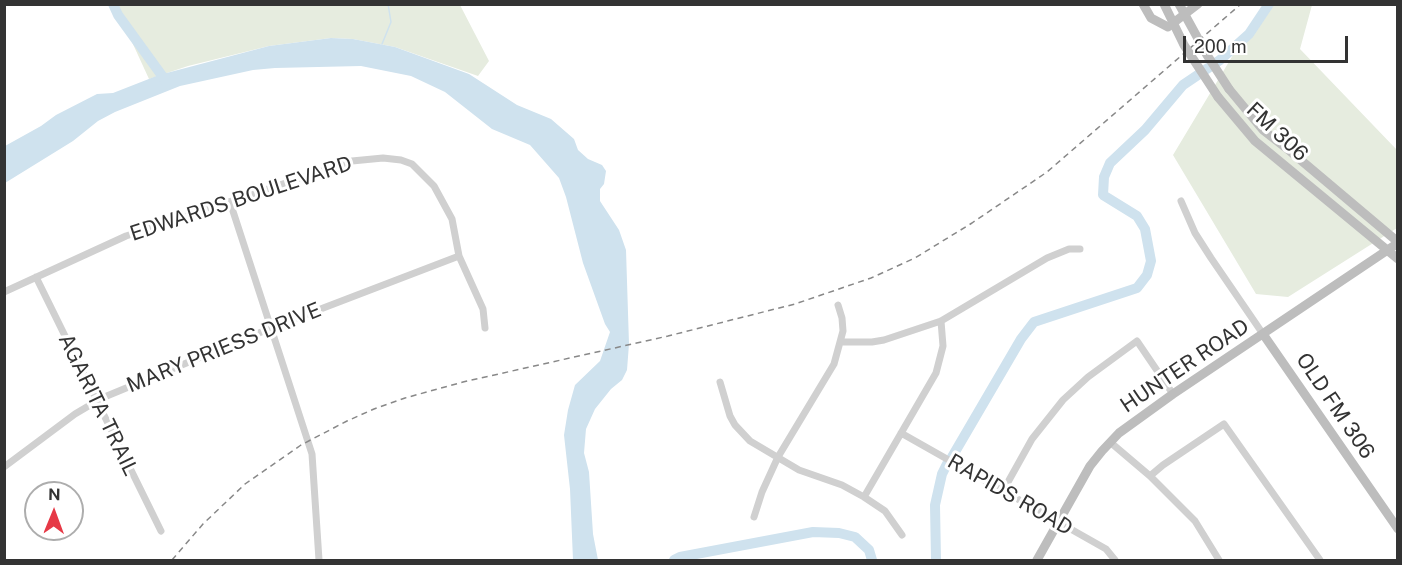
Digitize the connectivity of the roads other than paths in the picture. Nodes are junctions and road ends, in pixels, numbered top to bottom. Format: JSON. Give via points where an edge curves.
{"nodes":[{"id":1,"x":1143,"y":4,"type":"edge"},
{"id":2,"x":1164,"y":4,"type":"edge"},
{"id":3,"x":1179,"y":4,"type":"edge"},
{"id":4,"x":1198,"y":4,"type":"edge"},
{"id":5,"x":1181,"y":201,"type":"dead end"},
{"id":6,"x":230,"y":202,"type":"junction"},
{"id":7,"x":1398,"y":242,"type":"edge"},
{"id":8,"x":1080,"y":249,"type":"dead end"},
{"id":9,"x":1386,"y":249,"type":"junction"},
{"id":10,"x":459,"y":256,"type":"junction"},
{"id":11,"x":1398,"y":259,"type":"edge"},
{"id":12,"x":36,"y":277,"type":"junction"},
{"id":13,"x":4,"y":292,"type":"edge"},
{"id":14,"x":838,"y":305,"type":"dead end"},
{"id":15,"x":941,"y":321,"type":"junction"},
{"id":16,"x":271,"y":328,"type":"junction"},
{"id":17,"x":485,"y":328,"type":"dead end"},
{"id":18,"x":1263,"y":334,"type":"junction"},
{"id":19,"x":841,"y":342,"type":"junction"},
{"id":20,"x":720,"y":382,"type":"dead end"},
{"id":21,"x":1173,"y":394,"type":"junction"},
{"id":22,"x":96,"y":401,"type":"junction"},
{"id":23,"x":901,"y":433,"type":"junction"},
{"id":24,"x":1110,"y":442,"type":"junction"},
{"id":25,"x":778,"y":457,"type":"junction"},
{"id":26,"x":4,"y":467,"type":"edge"},
{"id":27,"x":1150,"y":476,"type":"junction"},
{"id":28,"x":1003,"y":491,"type":"junction"},
{"id":29,"x":864,"y":496,"type":"junction"},
{"id":30,"x":754,"y":517,"type":"dead end"},
{"id":31,"x":1057,"y":522,"type":"junction"},
{"id":32,"x":1398,"y":529,"type":"edge"},
{"id":33,"x":161,"y":531,"type":"dead end"},
{"id":34,"x":902,"y":535,"type":"dead end"},
{"id":35,"x":320,"y":561,"type":"edge"},
{"id":36,"x":1037,"y":561,"type":"edge"},
{"id":37,"x":1115,"y":561,"type":"edge"},
{"id":38,"x":1219,"y":561,"type":"edge"},
{"id":39,"x":1320,"y":561,"type":"edge"}],
"edges":[{"from":1,"to":4,"type":"main road","via":[[1151,18],[1168,27]]},
{"from":2,"to":9,"type":"main road","name":"FM 306","number":"FM 306","bridge":true,"via":[[1184,45],[1218,97],[1255,141]]},
{"from":3,"to":7,"type":"main road","name":"FM 306","number":"FM 306","bridge":true,"via":[[1229,89],[1263,130]]},
{"from":5,"to":18,"type":"street","via":[[1195,233]]},
{"from":6,"to":10,"type":"street","name":"EDWARDS BOULEVARD","via":[[352,161],[401,160],[418,168],[434,186],[452,219]]},
{"from":6,"to":12,"type":"street","name":"EDWARDS BOULEVARD","via":[[112,242]]},
{"from":6,"to":16,"type":"street"},
{"from":7,"to":9,"type":"main road","name":"HUNTER ROAD"},
{"from":8,"to":15,"type":"street","via":[[1047,258]]},
{"from":9,"to":11,"type":"main road","name":"FM 306","number":"FM 306"},
{"from":9,"to":18,"type":"main road","name":"HUNTER ROAD"},
{"from":10,"to":16,"type":"street","name":"MARY PRIESS DRIVE"},
{"from":10,"to":17,"type":"street","name":"EDWARDS BOULEVARD","via":[[483,309]]},
{"from":12,"to":13,"type":"street","name":"EDWARDS BOULEVARD"},
{"from":12,"to":22,"type":"street","name":"AGARITA TRAIL"},
{"from":14,"to":19,"type":"street"},
{"from":15,"to":19,"type":"street","via":[[884,340]]},
{"from":15,"to":23,"type":"street","via":[[943,346],[939,364]]},
{"from":16,"to":22,"type":"street","name":"MARY PRIESS DRIVE"},
{"from":16,"to":35,"type":"street","via":[[312,454]]},
{"from":18,"to":21,"type":"main road","name":"HUNTER ROAD"},
{"from":18,"to":32,"type":"main road","name":"OLD FM 306"},
{"from":19,"to":25,"type":"street","via":[[834,364]]},
{"from":20,"to":25,"type":"street","via":[[735,425],[750,441]]},
{"from":21,"to":24,"type":"main road","name":"HUNTER ROAD"},
{"from":21,"to":28,"type":"street","via":[[1137,341],[1084,381],[1048,417]]},
{"from":22,"to":26,"type":"street","name":"MARY PRIESS DRIVE"},
{"from":22,"to":33,"type":"street","name":"AGARITA TRAIL"},
{"from":23,"to":28,"type":"street","name":"RAPIDS ROAD"},
{"from":23,"to":29,"type":"street"},
{"from":24,"to":27,"type":"street"},
{"from":24,"to":31,"type":"main road","name":"HUNTER ROAD","via":[[1090,466]]},
{"from":25,"to":29,"type":"street","via":[[799,470]]},
{"from":25,"to":30,"type":"street"},
{"from":27,"to":38,"type":"street","via":[[1195,521]]},
{"from":27,"to":39,"type":"street","via":[[1224,424]]},
{"from":28,"to":31,"type":"street","name":"RAPIDS ROAD"},
{"from":29,"to":34,"type":"street","via":[[885,511]]},
{"from":31,"to":36,"type":"main road","name":"HUNTER ROAD"},
{"from":31,"to":37,"type":"street","name":"RAPIDS ROAD","via":[[1106,549]]}]}
